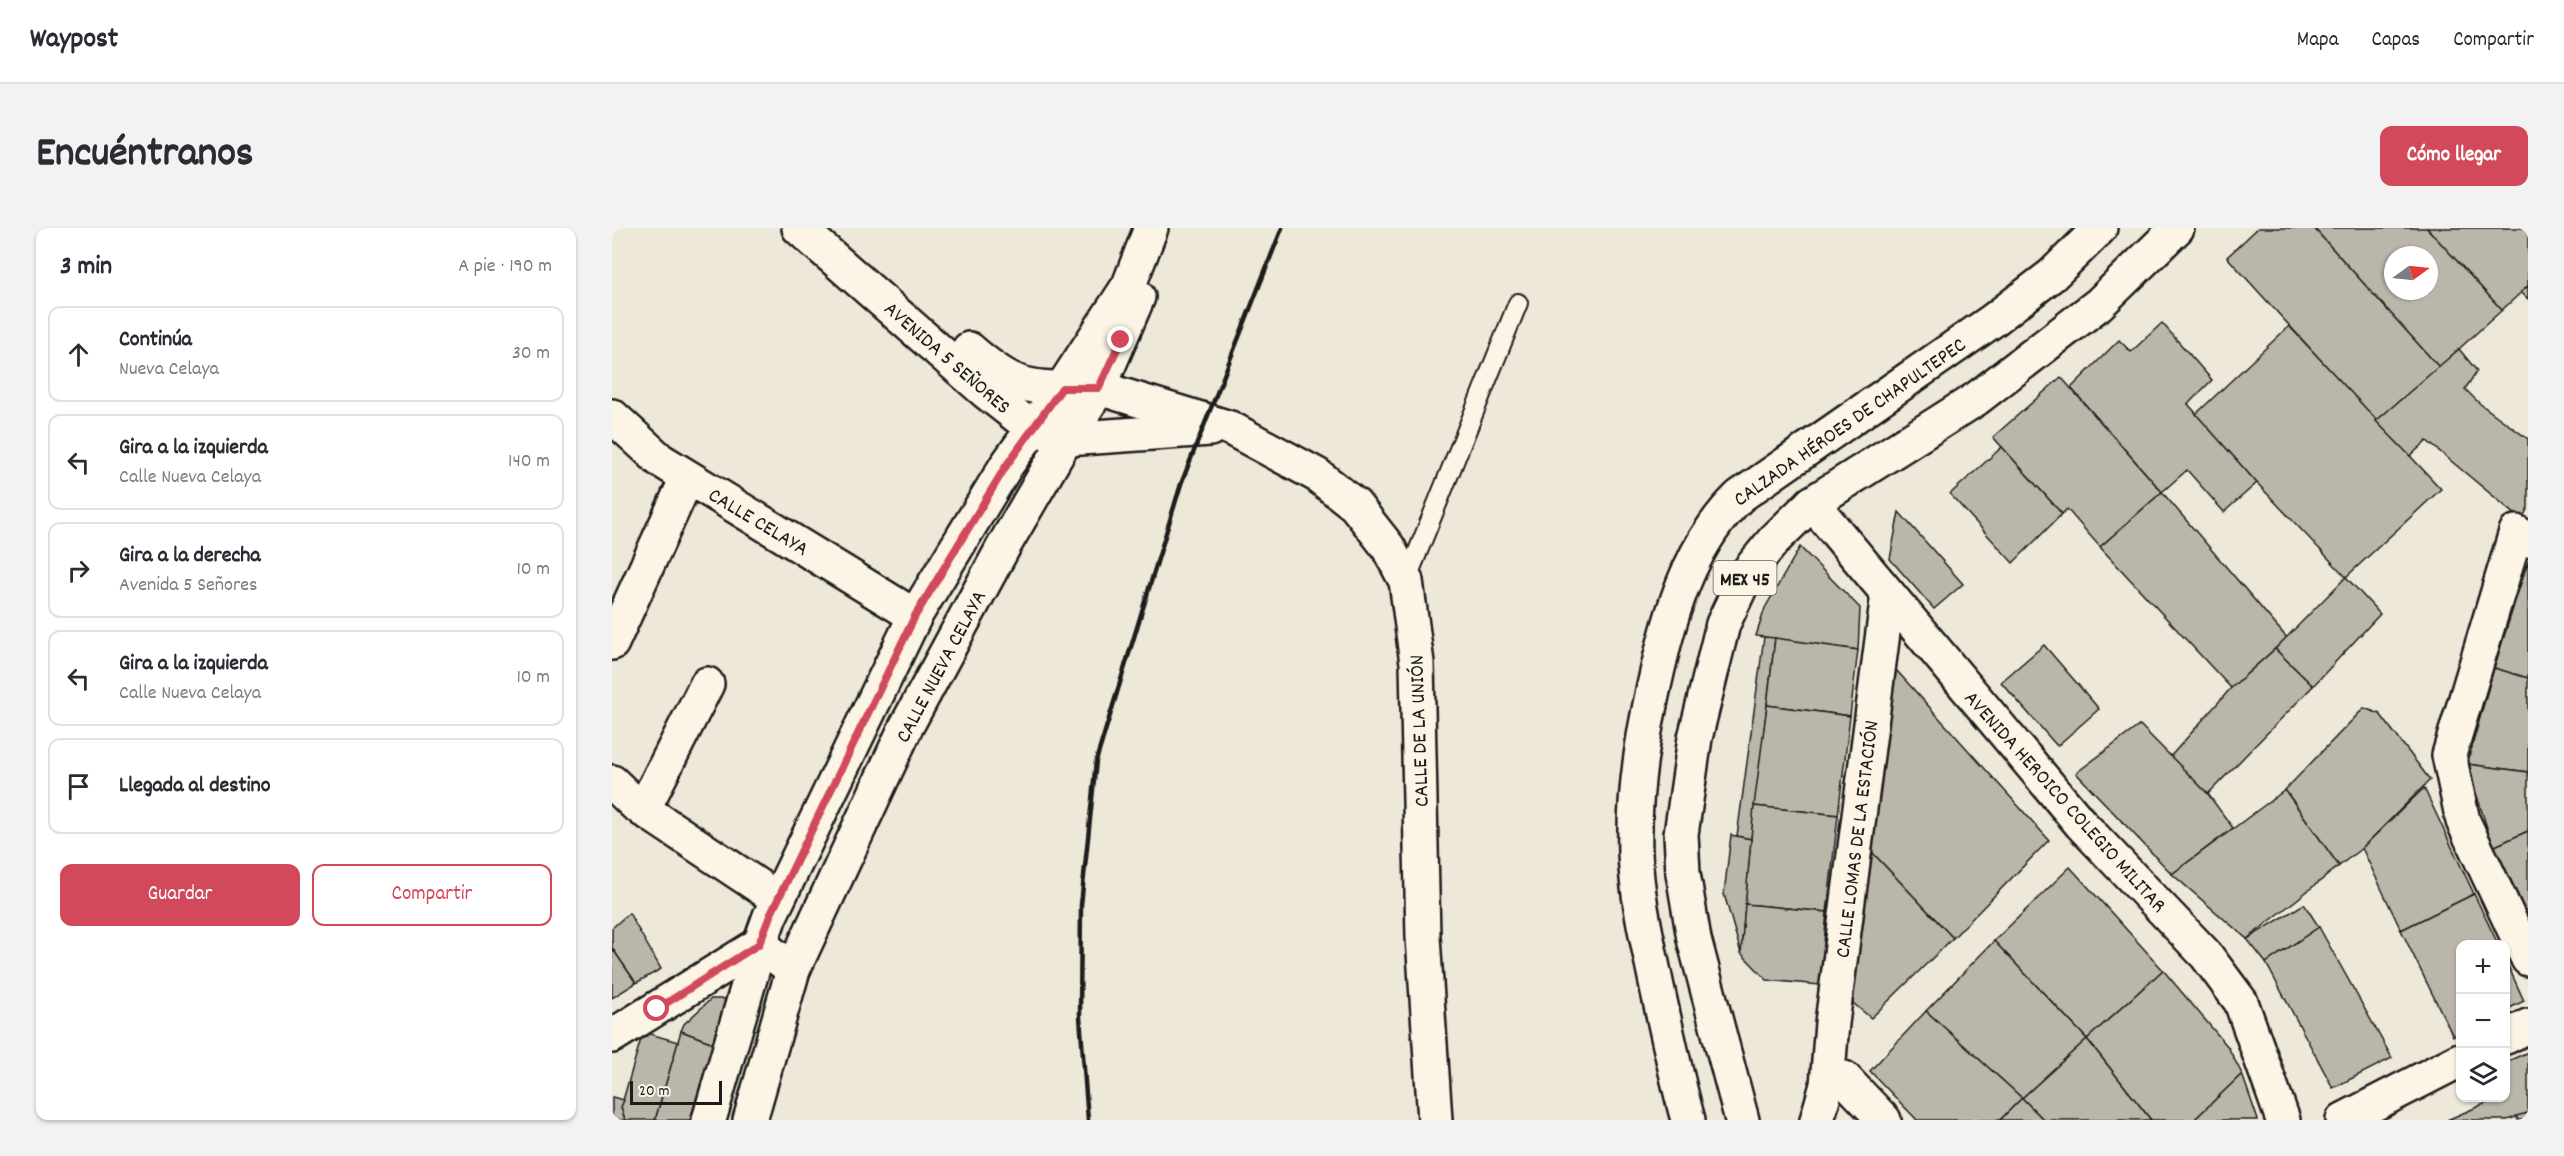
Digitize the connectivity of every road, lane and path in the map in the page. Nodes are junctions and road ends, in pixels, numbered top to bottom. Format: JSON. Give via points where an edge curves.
{"nodes":[{"id":1,"x":799,"y":228,"type":"edge"},
{"id":2,"x":829,"y":228,"type":"edge"},
{"id":3,"x":1151,"y":228,"type":"edge"},
{"id":4,"x":1165,"y":228,"type":"edge"},
{"id":5,"x":2100,"y":228,"type":"edge"},
{"id":6,"x":2177,"y":228,"type":"edge"},
{"id":7,"x":1518,"y":303,"type":"dead end"},
{"id":8,"x":1062,"y":388,"type":"junction"},
{"id":9,"x":1099,"y":388,"type":"junction"},
{"id":10,"x":612,"y":416,"type":"edge"},
{"id":11,"x":1032,"y":428,"type":"junction"},
{"id":12,"x":1230,"y":428,"type":"junction"},
{"id":13,"x":1066,"y":439,"type":"junction"},
{"id":14,"x":687,"y":478,"type":"junction"},
{"id":15,"x":1812,"y":503,"type":"junction"},
{"id":16,"x":2522,"y":536,"type":"edge"},
{"id":17,"x":1406,"y":581,"type":"junction"},
{"id":18,"x":1888,"y":594,"type":"junction"},
{"id":19,"x":915,"y":616,"type":"junction"},
{"id":20,"x":612,"y":643,"type":"edge"},
{"id":21,"x":707,"y":684,"type":"dead end"},
{"id":22,"x":612,"y":782,"type":"edge"},
{"id":23,"x":644,"y":810,"type":"junction"},
{"id":24,"x":778,"y":899,"type":"junction"},
{"id":25,"x":759,"y":944,"type":"junction"},
{"id":26,"x":2528,"y":959,"type":"edge"},
{"id":27,"x":793,"y":970,"type":"junction"},
{"id":28,"x":1664,"y":1017,"type":"junction"},
{"id":29,"x":2528,"y":1026,"type":"edge"},
{"id":30,"x":2510,"y":1035,"type":"edge"},
{"id":31,"x":612,"y":1036,"type":"edge"},
{"id":32,"x":2456,"y":1062,"type":"edge"},
{"id":33,"x":1827,"y":1085,"type":"junction"},
{"id":34,"x":709,"y":1120,"type":"edge"},
{"id":35,"x":750,"y":1120,"type":"edge"},
{"id":36,"x":1435,"y":1120,"type":"edge"},
{"id":37,"x":1674,"y":1120,"type":"edge"},
{"id":38,"x":1688,"y":1120,"type":"edge"},
{"id":39,"x":1742,"y":1120,"type":"edge"},
{"id":40,"x":1817,"y":1120,"type":"edge"},
{"id":41,"x":1884,"y":1120,"type":"edge"},
{"id":42,"x":2283,"y":1120,"type":"edge"},
{"id":43,"x":2343,"y":1120,"type":"edge"}],
"edges":[{"from":1,"to":11,"type":"street","name":"AVENIDA 5 SEÑORES"},
{"from":2,"to":8,"type":"street","name":"AVENIDA 5 SEÑORES","via":[[999,375],[1029,387]]},
{"from":3,"to":8,"type":"street","name":"CALLE NUEVA CELAYA","via":[[1129,285]]},
{"from":4,"to":9,"type":"street","name":"CALLE NUEVA CELAYA"},
{"from":5,"to":28,"type":"street","name":"CALZADA HÉROES DE CHAPULTEPEC","number":"MEX 45","via":[[2052,275],[2000,314],[1740,496],[1704,540],[1666,633],[1644,723],[1636,796],[1639,902]]},
{"from":6,"to":15,"type":"street","number":"MEX 45","via":[[2099,304],[1976,399]]},
{"from":7,"to":17,"type":"lane"},
{"from":8,"to":9,"type":"street","name":"AVENIDA 5 SEÑORES"},
{"from":8,"to":11,"type":"street","name":"CALLE NUEVA CELAYA"},
{"from":9,"to":12,"type":"street","name":"AVENIDA 5 SEÑORES"},
{"from":9,"to":13,"type":"street","name":"CALLE NUEVA CELAYA"},
{"from":10,"to":14,"type":"street","name":"CALLE CELAYA","via":[[660,460]]},
{"from":11,"to":13,"type":"street","name":"AVENIDA 5 SEÑORES"},
{"from":11,"to":19,"type":"street","name":"CALLE NUEVA CELAYA"},
{"from":12,"to":13,"type":"street","name":"AVENIDA 5 SEÑORES"},
{"from":12,"to":17,"type":"street","name":"CALLE DE LA UNIÓN","via":[[1317,475],[1355,505],[1388,547]]},
{"from":13,"to":27,"type":"street","name":"CALLE NUEVA CELAYA","via":[[906,727]]},
{"from":14,"to":19,"type":"street","name":"CALLE CELAYA"},
{"from":14,"to":20,"type":"street"},
{"from":15,"to":18,"type":"street","name":"AVENIDA HEROICO COLEGIO MILITAR"},
{"from":15,"to":39,"type":"street","number":"MEX 45","via":[[1773,540],[1748,573],[1723,624],[1695,738],[1681,834],[1694,939]]},
{"from":16,"to":26,"type":"street","via":[[2449,755],[2463,821]]},
{"from":17,"to":36,"type":"street","name":"CALLE DE LA UNIÓN","via":[[1417,663],[1424,937]]},
{"from":18,"to":33,"type":"street","name":"CALLE LOMAS DE LA ESTACIÓN"},
{"from":18,"to":42,"type":"street","name":"AVENIDA HEROICO COLEGIO MILITAR","via":[[2081,824],[2206,955],[2241,1002]]},
{"from":19,"to":24,"type":"street","name":"CALLE NUEVA CELAYA"},
{"from":21,"to":23,"type":"street"},
{"from":22,"to":23,"type":"street"},
{"from":23,"to":24,"type":"street"},
{"from":24,"to":25,"type":"street","name":"CALLE NUEVA CELAYA"},
{"from":25,"to":27,"type":"street"},
{"from":25,"to":31,"type":"street"},
{"from":25,"to":34,"type":"street","name":"CALLE NUEVA CELAYA"},
{"from":27,"to":35,"type":"street","name":"CALLE NUEVA CELAYA"},
{"from":28,"to":37,"type":"street"},
{"from":28,"to":38,"type":"street","name":"CALZADA HÉROES DE CHAPULTEPEC","number":"MEX 45"},
{"from":29,"to":30,"type":"street"},
{"from":32,"to":43,"type":"street"},
{"from":33,"to":40,"type":"street","name":"CALLE LOMAS DE LA ESTACIÓN"},
{"from":33,"to":41,"type":"street","via":[[1844,1078]]}]}
